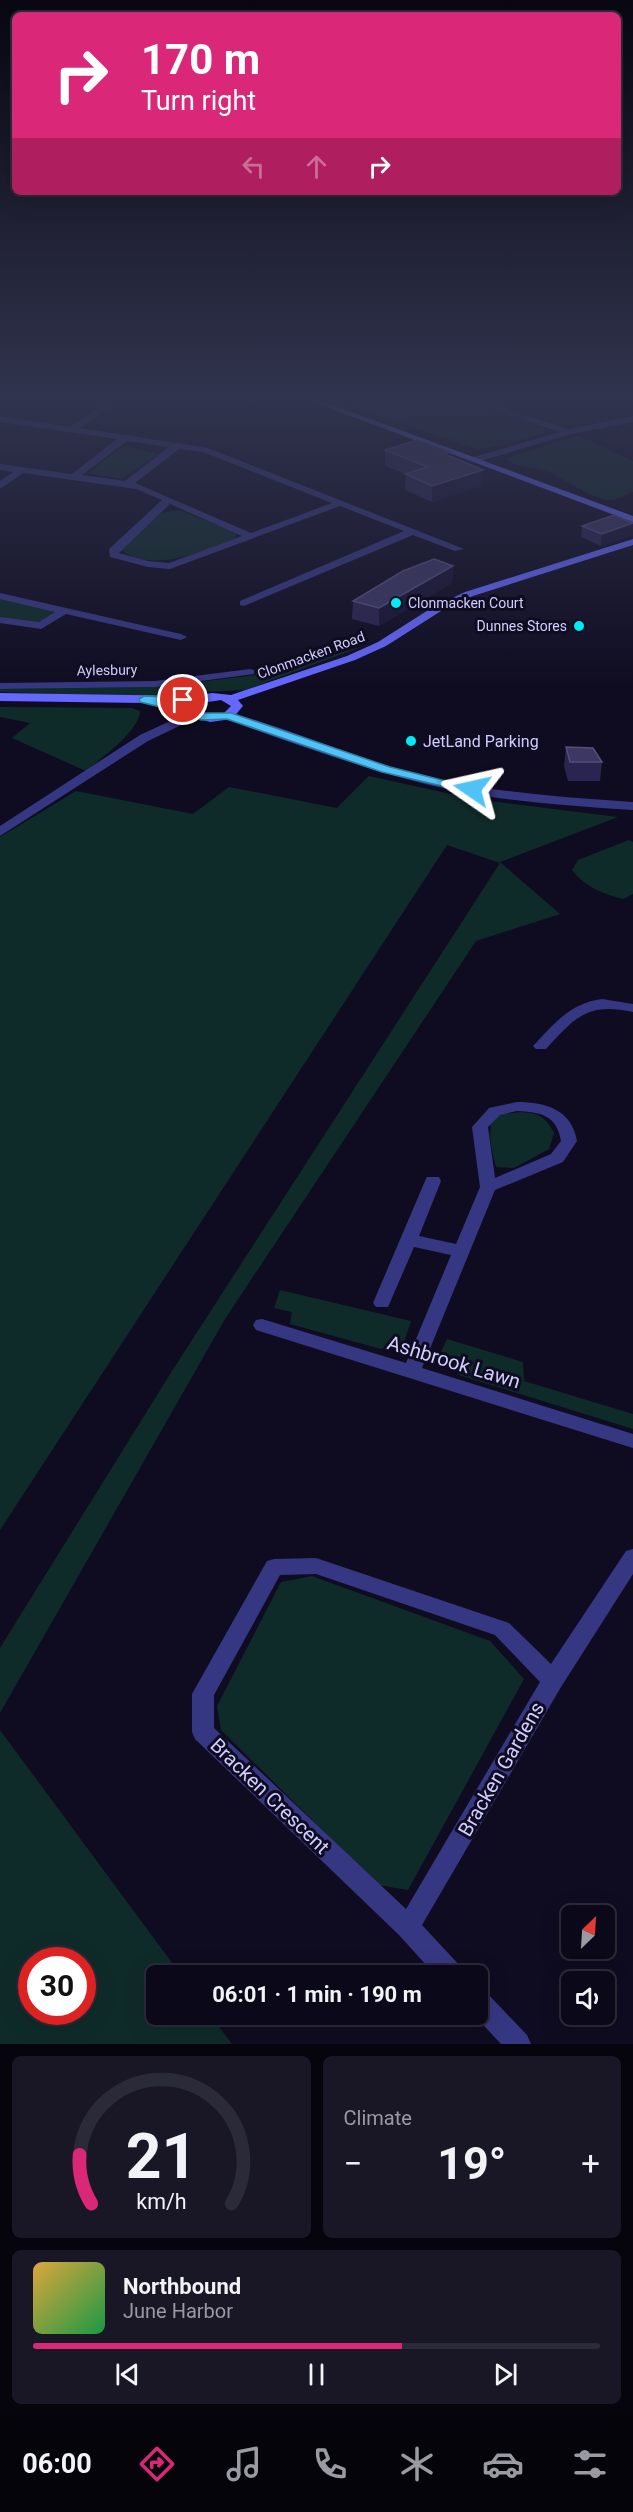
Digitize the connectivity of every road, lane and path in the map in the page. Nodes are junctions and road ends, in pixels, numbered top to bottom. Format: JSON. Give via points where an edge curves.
{"nodes":[{"id":1,"x":164,"y":498,"type":"edge"},
{"id":2,"x":323,"y":498,"type":"edge"},
{"id":3,"x":579,"y":498,"type":"edge"},
{"id":4,"x":168,"y":500,"type":"junction"},
{"id":5,"x":337,"y":504,"type":"junction"},
{"id":6,"x":185,"y":507,"type":"junction"},
{"id":7,"x":158,"y":508,"type":"junction"},
{"id":8,"x":633,"y":519,"type":"edge"},
{"id":9,"x":412,"y":531,"type":"junction"},
{"id":10,"x":250,"y":536,"type":"junction"},
{"id":11,"x":633,"y":542,"type":"edge"},
{"id":12,"x":459,"y":549,"type":"dead end"},
{"id":13,"x":0,"y":596,"type":"edge"},
{"id":14,"x":244,"y":603,"type":"dead end"},
{"id":15,"x":66,"y":610,"type":"junction"},
{"id":16,"x":0,"y":620,"type":"edge"},
{"id":17,"x":181,"y":637,"type":"dead end"},
{"id":18,"x":250,"y":672,"type":"dead end"},
{"id":19,"x":0,"y":686,"type":"edge"},
{"id":20,"x":0,"y":697,"type":"edge"},
{"id":21,"x":231,"y":699,"type":"junction"},
{"id":22,"x":193,"y":708,"type":"junction"},
{"id":23,"x":228,"y":716,"type":"junction"},
{"id":24,"x":633,"y":804,"type":"edge"},
{"id":25,"x":0,"y":832,"type":"edge"},
{"id":26,"x":633,"y":1008,"type":"edge"},
{"id":27,"x":541,"y":1046,"type":"dead end"},
{"id":28,"x":433,"y":1181,"type":"dead end"},
{"id":29,"x":488,"y":1187,"type":"junction"},
{"id":30,"x":409,"y":1240,"type":"junction"},
{"id":31,"x":461,"y":1251,"type":"junction"},
{"id":32,"x":382,"y":1303,"type":"dead end"},
{"id":33,"x":262,"y":1325,"type":"dead end"},
{"id":34,"x":411,"y":1373,"type":"junction"},
{"id":35,"x":633,"y":1441,"type":"edge"},
{"id":36,"x":633,"y":1557,"type":"edge"},
{"id":37,"x":553,"y":1680,"type":"junction"},
{"id":38,"x":408,"y":1928,"type":"junction"},
{"id":39,"x":443,"y":1965,"type":"edge"},
{"id":40,"x":488,"y":2013,"type":"edge"},
{"id":41,"x":518,"y":2044,"type":"edge"}],
"edges":[{"from":1,"to":4,"type":"street"},
{"from":2,"to":5,"type":"street"},
{"from":3,"to":8,"type":"street"},
{"from":4,"to":6,"type":"street"},
{"from":4,"to":7,"type":"street"},
{"from":5,"to":9,"type":"street"},
{"from":5,"to":10,"type":"street"},
{"from":6,"to":7,"type":"street"},
{"from":6,"to":10,"type":"street"},
{"from":7,"to":10,"type":"street","via":[[113,551],[114,555],[171,566]]},
{"from":9,"to":12,"type":"street"},
{"from":9,"to":14,"type":"street"},
{"from":11,"to":21,"type":"street","name":"Clonmacken Road","via":[[469,594],[351,658]]},
{"from":13,"to":15,"type":"street"},
{"from":15,"to":16,"type":"street","via":[[41,626]]},
{"from":15,"to":17,"type":"street"},
{"from":18,"to":19,"type":"street","name":"Aylesbury","via":[[155,684]]},
{"from":20,"to":22,"type":"street","via":[[144,699]]},
{"from":21,"to":22,"type":"street","name":"Clonmacken Road","via":[[213,696]]},
{"from":21,"to":23,"type":"street","via":[[237,706]]},
{"from":22,"to":23,"type":"street","via":[[210,718]]},
{"from":22,"to":25,"type":"street"},
{"from":23,"to":24,"type":"street","via":[[386,769],[450,786]]},
{"from":26,"to":27,"type":"street","via":[[594,1004],[572,1012]]},
{"from":28,"to":30,"type":"street"},
{"from":29,"to":29,"type":"street","via":[[480,1127],[487,1116],[502,1108],[522,1107],[537,1108],[561,1120],[568,1141],[557,1158]]},
{"from":29,"to":31,"type":"street"},
{"from":30,"to":31,"type":"street"},
{"from":30,"to":32,"type":"street"},
{"from":31,"to":34,"type":"street"},
{"from":33,"to":34,"type":"street","name":"Ashbrook Lawn"},
{"from":34,"to":35,"type":"street","name":"Ashbrook Lawn"},
{"from":36,"to":37,"type":"street","name":"Bracken Gardens"},
{"from":37,"to":38,"type":"street","name":"Bracken Gardens"},
{"from":37,"to":38,"type":"street","name":"Bracken Crescent","via":[[502,1629],[316,1566],[274,1567],[203,1694],[203,1732]]},
{"from":38,"to":39,"type":"street"},
{"from":40,"to":41,"type":"street"}]}
